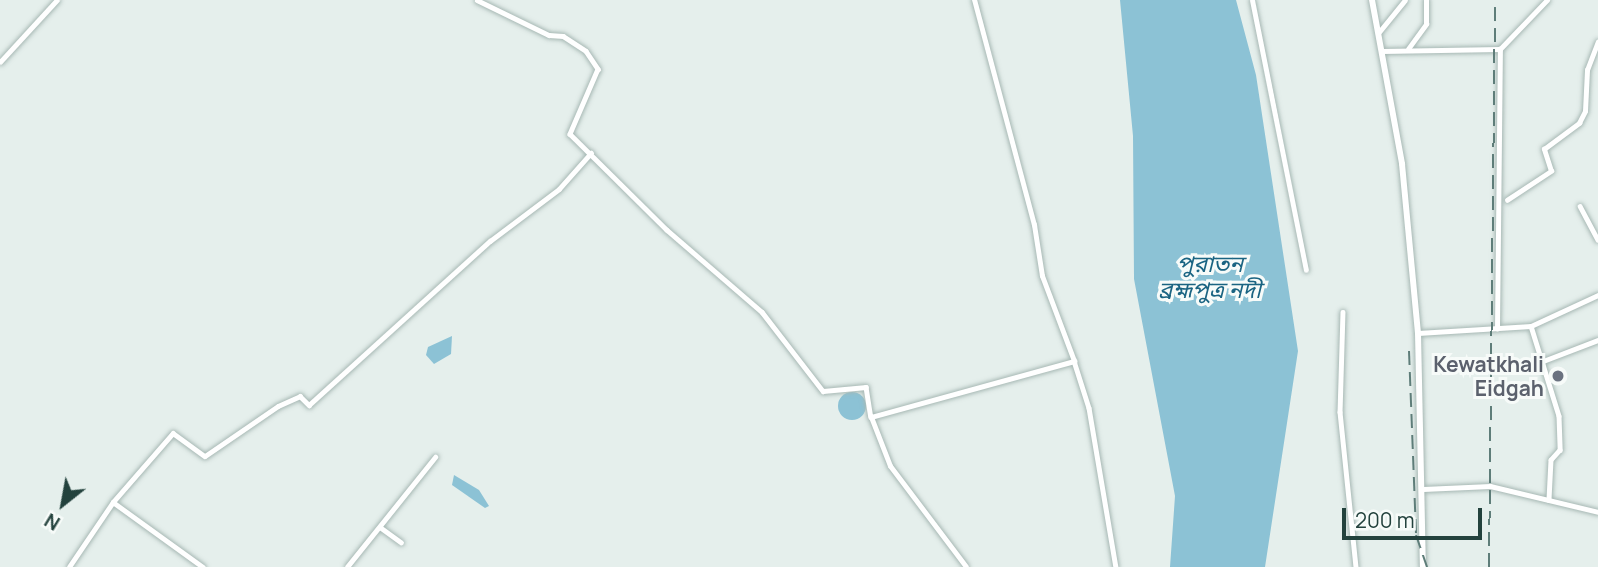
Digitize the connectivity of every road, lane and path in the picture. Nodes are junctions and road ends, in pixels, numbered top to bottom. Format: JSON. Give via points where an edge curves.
{"nodes":[{"id":1,"x":57,"y":0,"type":"edge"},
{"id":2,"x":477,"y":0,"type":"edge"},
{"id":3,"x":974,"y":0,"type":"edge"},
{"id":4,"x":1252,"y":0,"type":"edge"},
{"id":5,"x":1372,"y":0,"type":"edge"},
{"id":6,"x":1405,"y":0,"type":"edge"},
{"id":7,"x":1426,"y":0,"type":"edge"},
{"id":8,"x":1547,"y":0,"type":"edge"},
{"id":9,"x":1379,"y":32,"type":"junction"},
{"id":10,"x":1598,"y":42,"type":"edge"},
{"id":11,"x":1500,"y":49,"type":"junction"},
{"id":12,"x":1407,"y":50,"type":"junction"},
{"id":13,"x":1382,"y":51,"type":"junction"},
{"id":14,"x":0,"y":62,"type":"edge"},
{"id":15,"x":591,"y":153,"type":"junction"},
{"id":16,"x":1507,"y":200,"type":"dead end"},
{"id":17,"x":1580,"y":206,"type":"dead end"},
{"id":18,"x":1598,"y":240,"type":"edge"},
{"id":19,"x":1306,"y":270,"type":"dead end"},
{"id":20,"x":1598,"y":295,"type":"edge"},
{"id":21,"x":1343,"y":312,"type":"dead end"},
{"id":22,"x":1531,"y":326,"type":"junction"},
{"id":23,"x":1497,"y":329,"type":"junction"},
{"id":24,"x":1418,"y":333,"type":"junction"},
{"id":25,"x":1598,"y":340,"type":"edge"},
{"id":26,"x":1074,"y":361,"type":"junction"},
{"id":27,"x":1543,"y":361,"type":"junction"},
{"id":28,"x":871,"y":417,"type":"junction"},
{"id":29,"x":435,"y":457,"type":"dead end"},
{"id":30,"x":1423,"y":489,"type":"junction"},
{"id":31,"x":1549,"y":500,"type":"junction"},
{"id":32,"x":113,"y":502,"type":"junction"},
{"id":33,"x":1598,"y":512,"type":"edge"},
{"id":34,"x":380,"y":527,"type":"junction"},
{"id":35,"x":401,"y":542,"type":"dead end"},
{"id":36,"x":69,"y":567,"type":"edge"},
{"id":37,"x":204,"y":567,"type":"edge"},
{"id":38,"x":347,"y":567,"type":"edge"},
{"id":39,"x":966,"y":567,"type":"edge"},
{"id":40,"x":1116,"y":567,"type":"edge"},
{"id":41,"x":1356,"y":567,"type":"edge"},
{"id":42,"x":1423,"y":567,"type":"edge"}],
"edges":[{"from":1,"to":14,"type":"street"},
{"from":2,"to":15,"type":"street","via":[[549,35],[563,36],[594,61],[598,69],[593,87],[570,134]]},
{"from":3,"to":26,"type":"street","via":[[1034,225],[1042,276]]},
{"from":4,"to":19,"type":"street"},
{"from":5,"to":9,"type":"main road"},
{"from":6,"to":9,"type":"street"},
{"from":7,"to":12,"type":"street","via":[[1426,24]]},
{"from":8,"to":11,"type":"street"},
{"from":9,"to":13,"type":"main road"},
{"from":10,"to":16,"type":"street","via":[[1587,70],[1585,111],[1578,123],[1544,149],[1551,171]]},
{"from":11,"to":12,"type":"street"},
{"from":11,"to":23,"type":"street"},
{"from":12,"to":13,"type":"street"},
{"from":13,"to":24,"type":"main road","via":[[1402,164]]},
{"from":15,"to":28,"type":"street","via":[[667,230],[762,312],[823,391],[866,387]]},
{"from":15,"to":32,"type":"street","via":[[559,189],[490,241],[309,405],[300,396],[278,406],[205,456],[173,433]]},
{"from":17,"to":18,"type":"street"},
{"from":20,"to":22,"type":"street"},
{"from":21,"to":41,"type":"street","via":[[1340,412]]},
{"from":22,"to":23,"type":"street"},
{"from":22,"to":27,"type":"street"},
{"from":23,"to":24,"type":"street"},
{"from":24,"to":30,"type":"main road"},
{"from":25,"to":27,"type":"street"},
{"from":26,"to":28,"type":"street"},
{"from":26,"to":40,"type":"street","via":[[1089,408]]},
{"from":27,"to":31,"type":"street","via":[[1559,416],[1560,450],[1550,460]]},
{"from":28,"to":39,"type":"street","via":[[890,467]]},
{"from":29,"to":34,"type":"street"},
{"from":30,"to":31,"type":"street","via":[[1490,486]]},
{"from":30,"to":42,"type":"main road"},
{"from":31,"to":33,"type":"street"},
{"from":32,"to":36,"type":"street"},
{"from":32,"to":37,"type":"street"},
{"from":34,"to":35,"type":"street"},
{"from":34,"to":38,"type":"street"}]}
